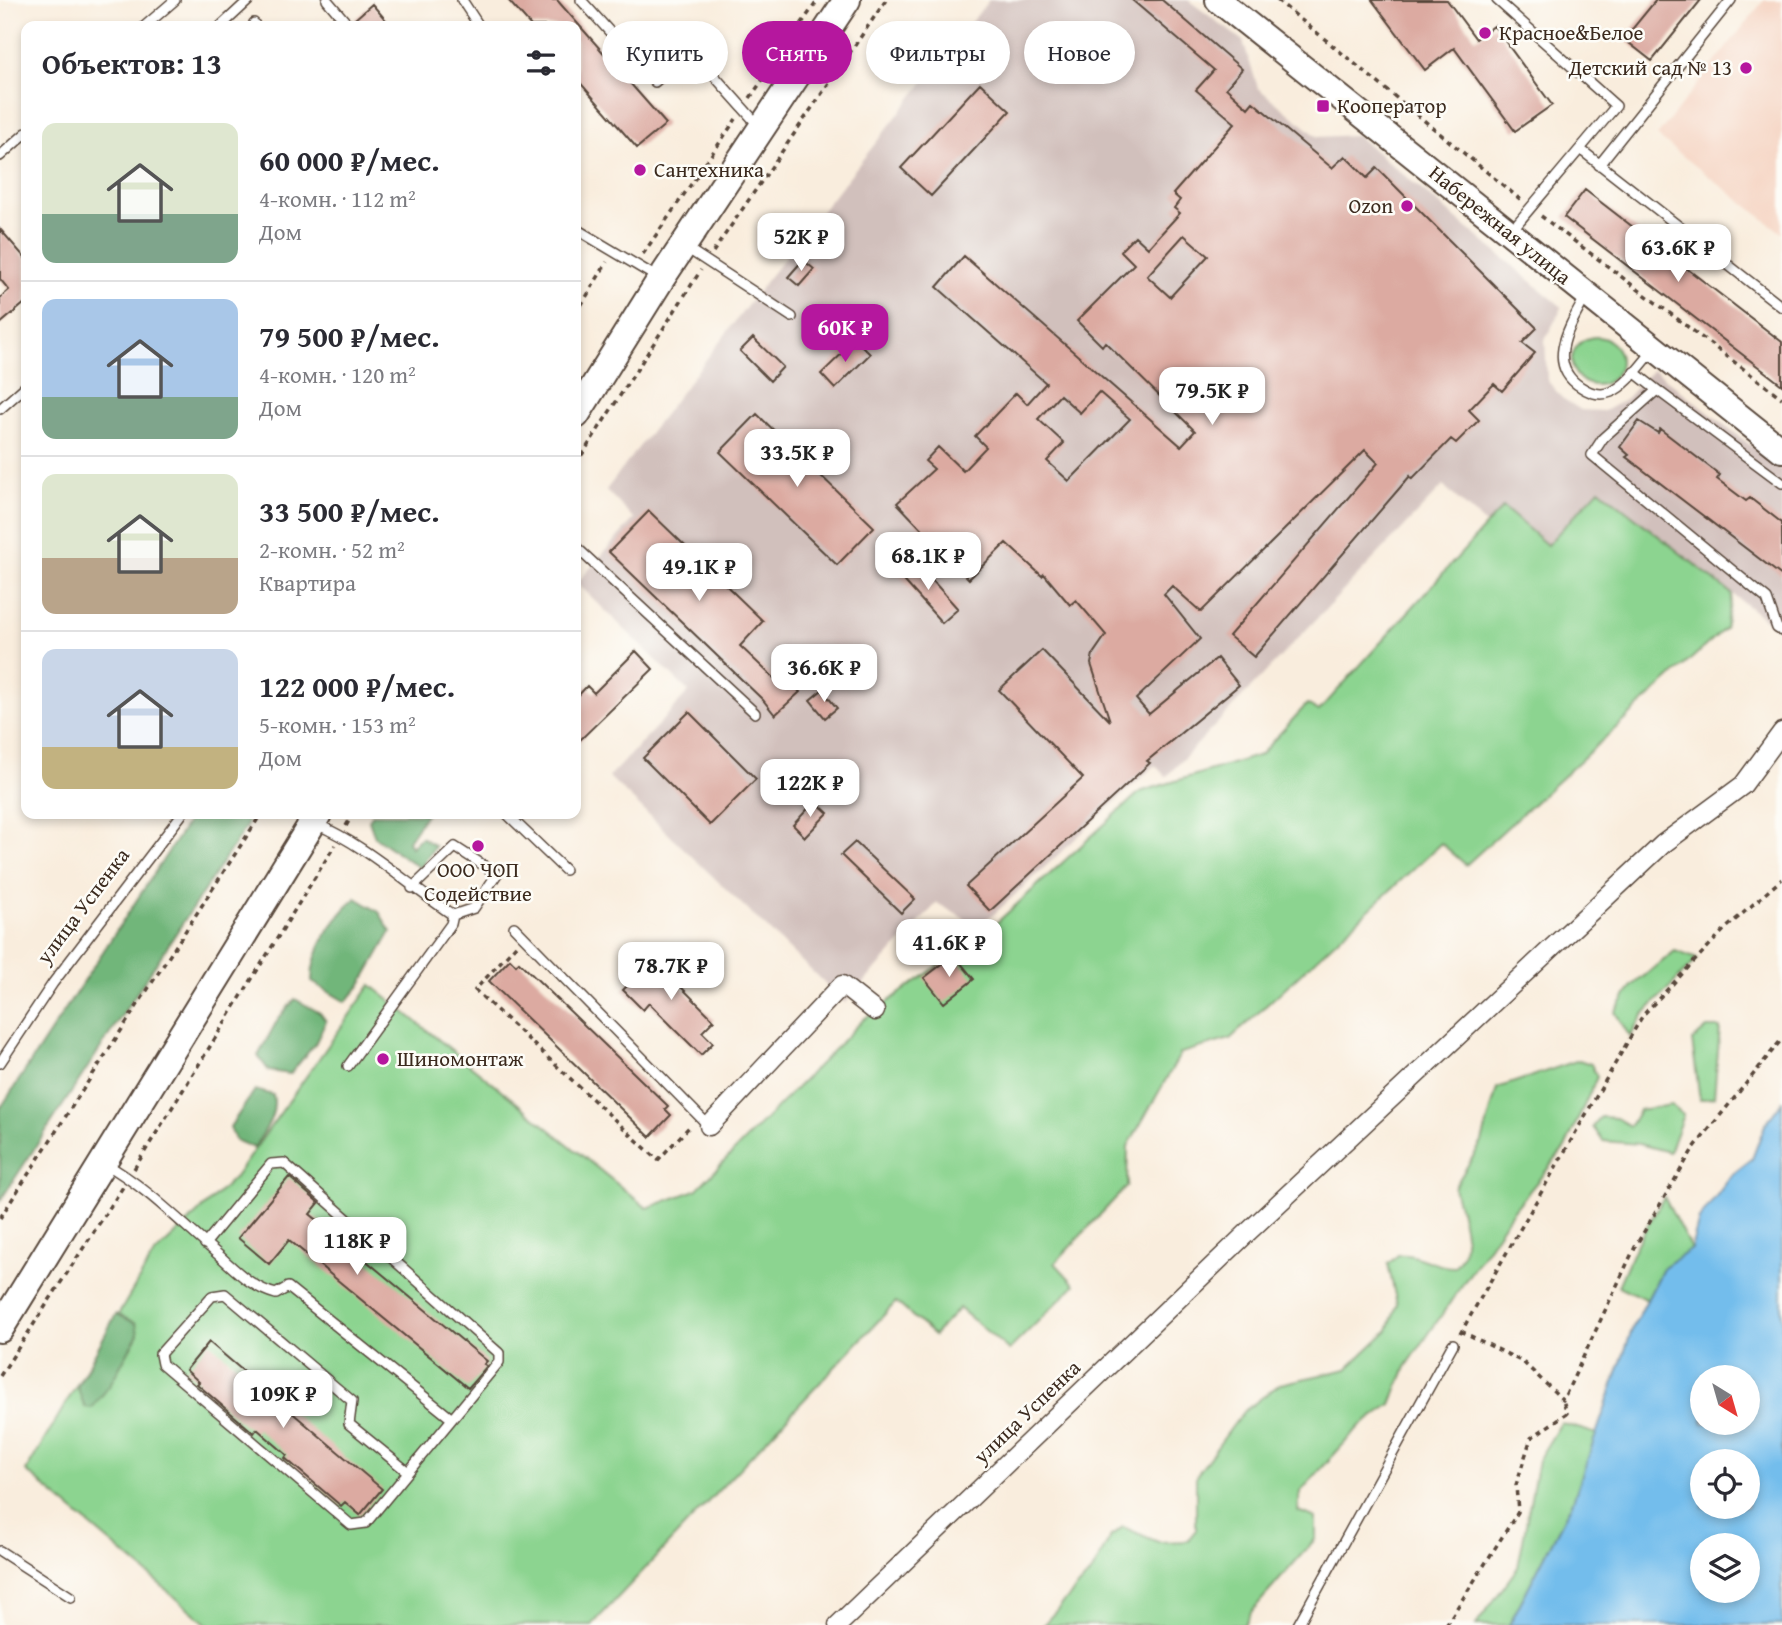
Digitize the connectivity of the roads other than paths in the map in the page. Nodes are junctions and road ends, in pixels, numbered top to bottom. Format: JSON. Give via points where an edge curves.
{"nodes":[{"id":1,"x":175,"y":0,"type":"edge"},
{"id":2,"x":249,"y":0,"type":"edge"},
{"id":3,"x":327,"y":0,"type":"edge"},
{"id":4,"x":461,"y":0,"type":"edge"},
{"id":5,"x":581,"y":0,"type":"edge"},
{"id":6,"x":847,"y":0,"type":"edge"},
{"id":7,"x":1218,"y":0,"type":"edge"},
{"id":8,"x":1497,"y":0,"type":"edge"},
{"id":9,"x":1731,"y":0,"type":"edge"},
{"id":10,"x":151,"y":21,"type":"edge"},
{"id":11,"x":226,"y":21,"type":"edge"},
{"id":12,"x":345,"y":21,"type":"edge"},
{"id":13,"x":476,"y":21,"type":"edge"},
{"id":14,"x":761,"y":128,"type":"junction"},
{"id":15,"x":21,"y":137,"type":"edge"},
{"id":16,"x":1580,"y":149,"type":"junction"},
{"id":17,"x":0,"y":156,"type":"edge"},
{"id":18,"x":1599,"y":164,"type":"junction"},
{"id":19,"x":581,"y":232,"type":"edge"},
{"id":20,"x":1509,"y":233,"type":"junction"},
{"id":21,"x":684,"y":246,"type":"junction"},
{"id":22,"x":661,"y":279,"type":"junction"},
{"id":23,"x":1587,"y":295,"type":"junction"},
{"id":24,"x":1782,"y":307,"type":"edge"},
{"id":25,"x":792,"y":317,"type":"dead end"},
{"id":26,"x":1654,"y":350,"type":"junction"},
{"id":27,"x":1634,"y":372,"type":"junction"},
{"id":28,"x":21,"y":390,"type":"edge"},
{"id":29,"x":1657,"y":390,"type":"junction"},
{"id":30,"x":581,"y":407,"type":"edge"},
{"id":31,"x":0,"y":409,"type":"edge"},
{"id":32,"x":1782,"y":450,"type":"edge"},
{"id":33,"x":1782,"y":483,"type":"edge"},
{"id":34,"x":581,"y":553,"type":"edge"},
{"id":35,"x":1782,"y":631,"type":"edge"},
{"id":36,"x":755,"y":713,"type":"dead end"},
{"id":37,"x":1782,"y":732,"type":"edge"},
{"id":38,"x":178,"y":819,"type":"edge"},
{"id":39,"x":314,"y":819,"type":"edge"},
{"id":40,"x":317,"y":819,"type":"edge"},
{"id":41,"x":512,"y":819,"type":"edge"},
{"id":42,"x":565,"y":870,"type":"dead end"},
{"id":43,"x":412,"y":888,"type":"junction"},
{"id":44,"x":453,"y":915,"type":"junction"},
{"id":45,"x":514,"y":927,"type":"dead end"},
{"id":46,"x":875,"y":1011,"type":"dead end"},
{"id":47,"x":0,"y":1063,"type":"edge"},
{"id":48,"x":348,"y":1066,"type":"dead end"},
{"id":49,"x":709,"y":1126,"type":"joint"},
{"id":50,"x":102,"y":1162,"type":"junction"},
{"id":51,"x":205,"y":1244,"type":"junction"},
{"id":52,"x":0,"y":1329,"type":"edge"},
{"id":53,"x":1453,"y":1345,"type":"road end"},
{"id":54,"x":452,"y":1419,"type":"junction"},
{"id":55,"x":408,"y":1472,"type":"junction"},
{"id":56,"x":0,"y":1551,"type":"edge"},
{"id":57,"x":71,"y":1597,"type":"dead end"},
{"id":58,"x":838,"y":1625,"type":"edge"},
{"id":59,"x":1298,"y":1625,"type":"edge"}],
"edges":[{"from":1,"to":10,"type":"lane"},
{"from":2,"to":11,"type":"lane"},
{"from":3,"to":12,"type":"lane"},
{"from":4,"to":13,"type":"lane"},
{"from":5,"to":14,"type":"lane","via":[[655,82],[691,50]]},
{"from":6,"to":14,"type":"main road"},
{"from":7,"to":20,"type":"main road","name":"Набережная улица"},
{"from":8,"to":16,"type":"lane","via":[[1616,106]]},
{"from":9,"to":18,"type":"lane"},
{"from":14,"to":21,"type":"main road"},
{"from":15,"to":17,"type":"lane"},
{"from":16,"to":18,"type":"lane"},
{"from":16,"to":20,"type":"lane"},
{"from":18,"to":24,"type":"lane"},
{"from":19,"to":22,"type":"lane"},
{"from":20,"to":23,"type":"main road","name":"Набережная улица"},
{"from":21,"to":22,"type":"main road"},
{"from":21,"to":25,"type":"lane"},
{"from":22,"to":30,"type":"main road"},
{"from":23,"to":26,"type":"main road","name":"Набережная улица"},
{"from":23,"to":27,"type":"lane","via":[[1563,341],[1567,375],[1589,392],[1602,394],[1618,388]]},
{"from":26,"to":27,"type":"lane"},
{"from":26,"to":32,"type":"main road","name":"Набережная улица"},
{"from":27,"to":29,"type":"lane"},
{"from":28,"to":31,"type":"lane"},
{"from":29,"to":33,"type":"lane"},
{"from":29,"to":35,"type":"lane","via":[[1603,438],[1592,455],[1767,599]]},
{"from":34,"to":36,"type":"lane"},
{"from":37,"to":58,"type":"street","name":"улица Успенка","via":[[1743,785],[1663,844],[1248,1232]]},
{"from":38,"to":47,"type":"lane","name":"улица Успенка","via":[[53,983]]},
{"from":39,"to":50,"type":"main road"},
{"from":40,"to":43,"type":"lane"},
{"from":41,"to":42,"type":"lane"},
{"from":43,"to":44,"type":"lane"},
{"from":43,"to":44,"type":"lane","via":[[455,847],[497,874],[474,908]]},
{"from":44,"to":48,"type":"lane"},
{"from":45,"to":49,"type":"lane"},
{"from":46,"to":49,"type":"street","via":[[842,985]]},
{"from":50,"to":51,"type":"lane","via":[[129,1177]]},
{"from":50,"to":52,"type":"main road"},
{"from":51,"to":54,"type":"lane","via":[[259,1290],[276,1294],[288,1287]]},
{"from":51,"to":54,"type":"lane","via":[[271,1164],[284,1163],[499,1353],[499,1362]]},
{"from":53,"to":59,"type":"lane"},
{"from":54,"to":55,"type":"lane"},
{"from":55,"to":55,"type":"lane","via":[[366,1522],[351,1525],[162,1364],[160,1354],[212,1296],[225,1294],[352,1401],[349,1423]]},
{"from":56,"to":57,"type":"lane"}]}
